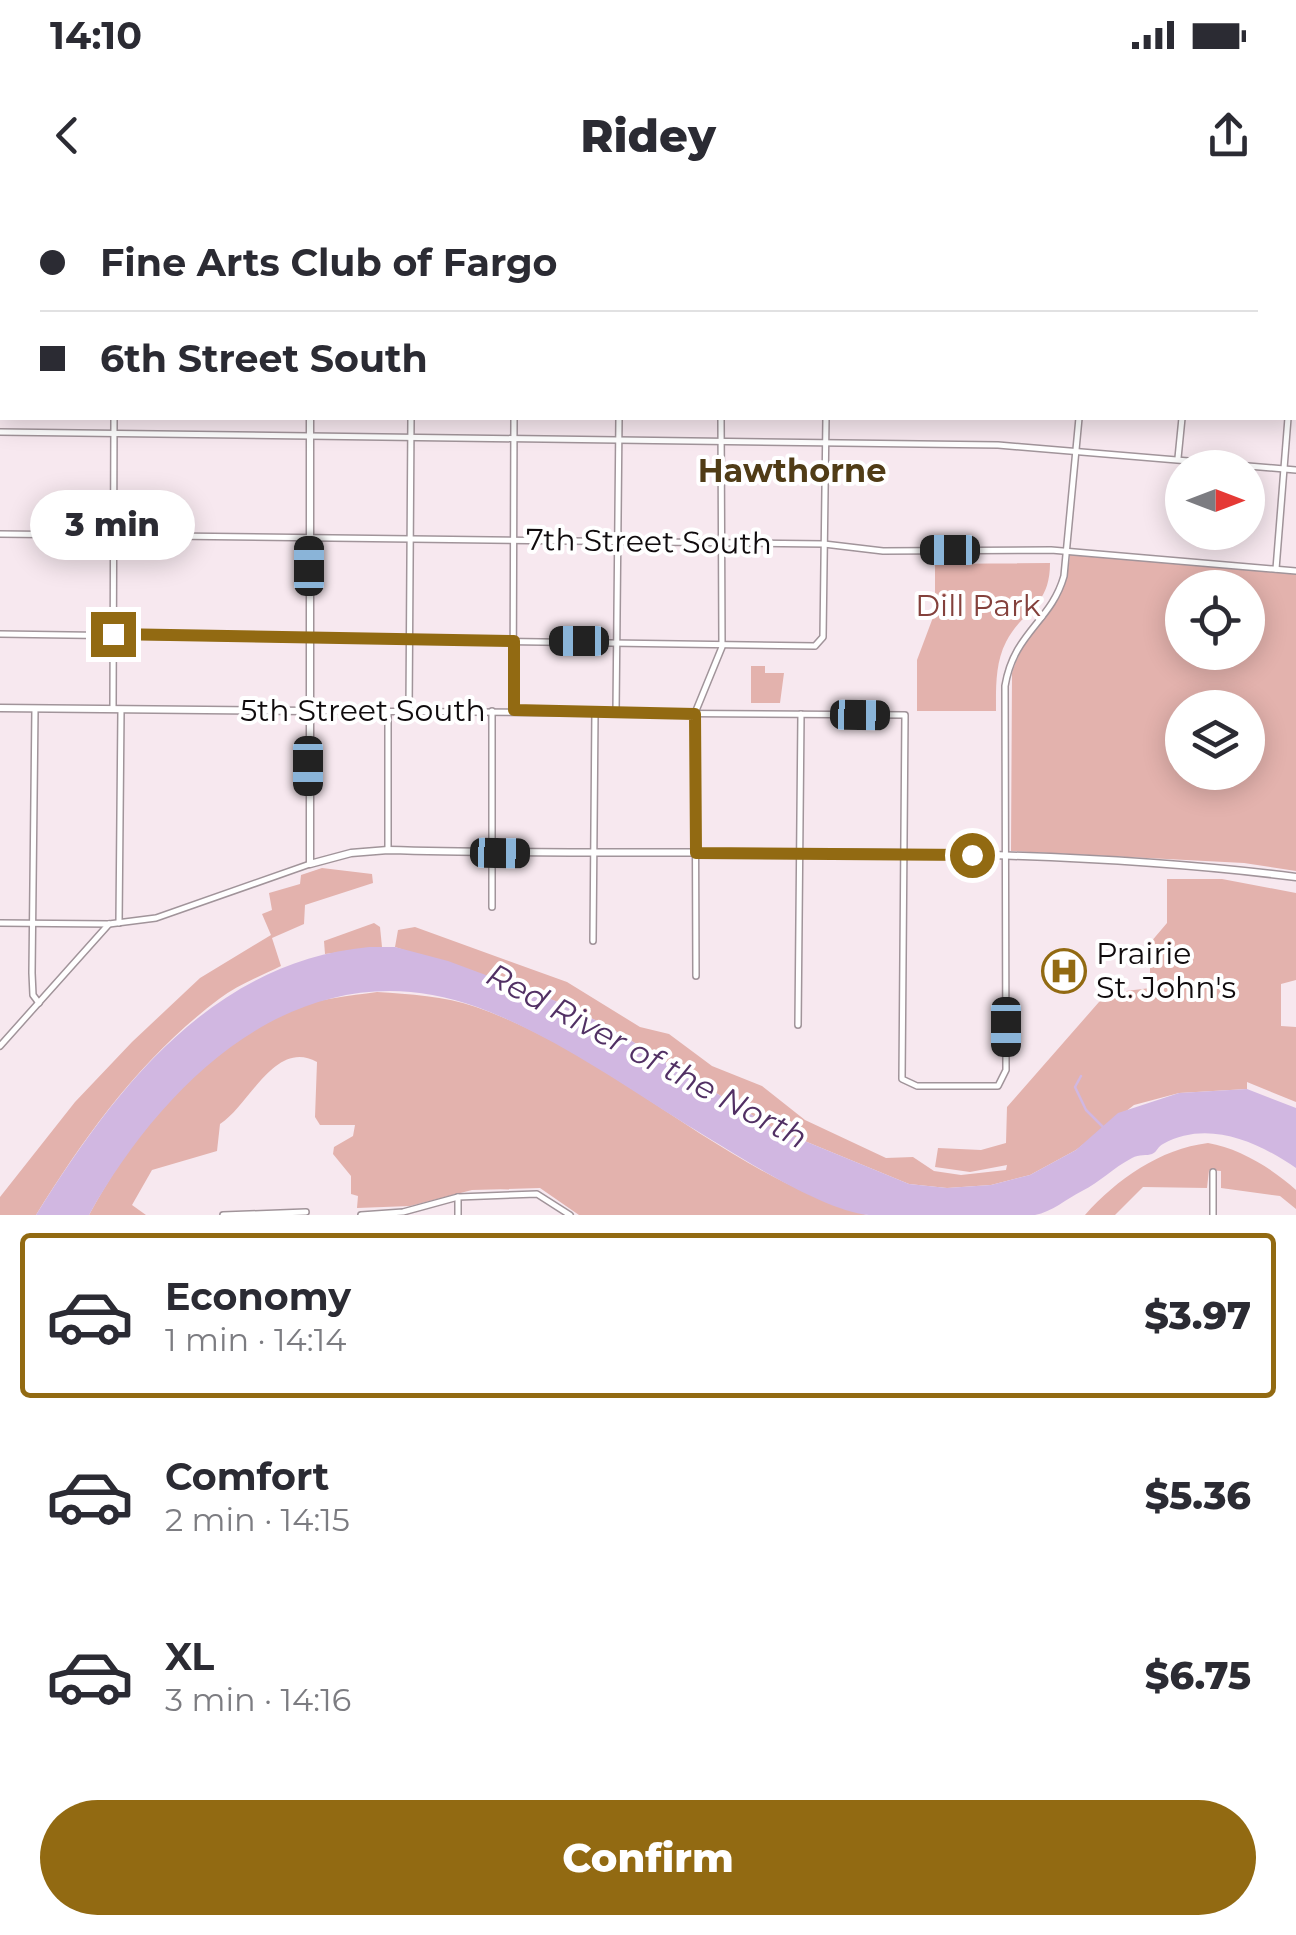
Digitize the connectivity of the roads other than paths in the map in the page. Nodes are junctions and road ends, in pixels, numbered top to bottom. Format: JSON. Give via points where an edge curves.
{"nodes":[{"id":1,"x":114,"y":420,"type":"edge"},
{"id":2,"x":310,"y":420,"type":"edge"},
{"id":3,"x":412,"y":420,"type":"edge"},
{"id":4,"x":514,"y":420,"type":"edge"},
{"id":5,"x":619,"y":420,"type":"edge"},
{"id":6,"x":721,"y":420,"type":"edge"},
{"id":7,"x":826,"y":420,"type":"edge"},
{"id":8,"x":1079,"y":420,"type":"edge"},
{"id":9,"x":1182,"y":420,"type":"edge"},
{"id":10,"x":1288,"y":420,"type":"edge"},
{"id":11,"x":0,"y":432,"type":"edge"},
{"id":12,"x":114,"y":433,"type":"junction"},
{"id":13,"x":310,"y":435,"type":"junction"},
{"id":14,"x":411,"y":435,"type":"junction"},
{"id":15,"x":514,"y":436,"type":"junction"},
{"id":16,"x":619,"y":439,"type":"junction"},
{"id":17,"x":721,"y":441,"type":"junction"},
{"id":18,"x":826,"y":442,"type":"junction"},
{"id":19,"x":1077,"y":450,"type":"junction"},
{"id":20,"x":1179,"y":450,"type":"edge"},
{"id":21,"x":1165,"y":457,"type":"edge"},
{"id":22,"x":1265,"y":466,"type":"edge"},
{"id":23,"x":1284,"y":468,"type":"junction"},
{"id":24,"x":1296,"y":470,"type":"edge"},
{"id":25,"x":0,"y":534,"type":"edge"},
{"id":26,"x":114,"y":534,"type":"junction"},
{"id":27,"x":309,"y":538,"type":"junction"},
{"id":28,"x":410,"y":539,"type":"junction"},
{"id":29,"x":514,"y":540,"type":"junction"},
{"id":30,"x":617,"y":542,"type":"junction"},
{"id":31,"x":721,"y":544,"type":"junction"},
{"id":32,"x":824,"y":544,"type":"junction"},
{"id":33,"x":1066,"y":551,"type":"junction"},
{"id":34,"x":1276,"y":569,"type":"junction"},
{"id":35,"x":1296,"y":571,"type":"edge"},
{"id":36,"x":0,"y":634,"type":"edge"},
{"id":37,"x":113,"y":634,"type":"junction"},
{"id":38,"x":310,"y":638,"type":"junction"},
{"id":39,"x":410,"y":641,"type":"junction"},
{"id":40,"x":514,"y":641,"type":"junction"},
{"id":41,"x":616,"y":641,"type":"junction"},
{"id":42,"x":722,"y":645,"type":"junction"},
{"id":43,"x":0,"y":708,"type":"edge"},
{"id":44,"x":35,"y":709,"type":"junction"},
{"id":45,"x":117,"y":710,"type":"junction"},
{"id":46,"x":514,"y":710,"type":"junction"},
{"id":47,"x":254,"y":711,"type":"junction"},
{"id":48,"x":308,"y":711,"type":"junction"},
{"id":49,"x":388,"y":711,"type":"junction"},
{"id":50,"x":409,"y":711,"type":"junction"},
{"id":51,"x":492,"y":711,"type":"junction"},
{"id":52,"x":595,"y":712,"type":"junction"},
{"id":53,"x":616,"y":712,"type":"junction"},
{"id":54,"x":695,"y":714,"type":"junction"},
{"id":55,"x":801,"y":714,"type":"junction"},
{"id":56,"x":308,"y":732,"type":"junction"},
{"id":57,"x":388,"y":850,"type":"junction"},
{"id":58,"x":491,"y":852,"type":"junction"},
{"id":59,"x":696,"y":853,"type":"junction"},
{"id":60,"x":800,"y":853,"type":"junction"},
{"id":61,"x":594,"y":854,"type":"junction"},
{"id":62,"x":903,"y":854,"type":"junction"},
{"id":63,"x":1006,"y":856,"type":"junction"},
{"id":64,"x":310,"y":864,"type":"junction"},
{"id":65,"x":1296,"y":877,"type":"edge"},
{"id":66,"x":492,"y":907,"type":"dead end"},
{"id":67,"x":0,"y":923,"type":"edge"},
{"id":68,"x":32,"y":923,"type":"junction"},
{"id":69,"x":109,"y":924,"type":"junction"},
{"id":70,"x":119,"y":924,"type":"junction"},
{"id":71,"x":594,"y":941,"type":"dead end"},
{"id":72,"x":696,"y":976,"type":"dead end"},
{"id":73,"x":39,"y":1003,"type":"junction"},
{"id":74,"x":798,"y":1025,"type":"dead end"},
{"id":75,"x":0,"y":1046,"type":"edge"},
{"id":76,"x":1214,"y":1172,"type":"dead end"},
{"id":77,"x":458,"y":1197,"type":"junction"},
{"id":78,"x":306,"y":1212,"type":"dead end"},
{"id":79,"x":223,"y":1215,"type":"edge"},
{"id":80,"x":361,"y":1215,"type":"edge"},
{"id":81,"x":458,"y":1215,"type":"edge"},
{"id":82,"x":570,"y":1215,"type":"edge"},
{"id":83,"x":1213,"y":1215,"type":"edge"}],
"edges":[{"from":1,"to":12,"type":"street"},
{"from":2,"to":13,"type":"street"},
{"from":3,"to":14,"type":"street"},
{"from":4,"to":15,"type":"street"},
{"from":5,"to":16,"type":"street"},
{"from":6,"to":17,"type":"street"},
{"from":7,"to":18,"type":"street"},
{"from":8,"to":19,"type":"street"},
{"from":9,"to":20,"type":"street"},
{"from":10,"to":23,"type":"street"},
{"from":11,"to":12,"type":"street"},
{"from":12,"to":13,"type":"street"},
{"from":12,"to":26,"type":"street"},
{"from":13,"to":14,"type":"street"},
{"from":13,"to":27,"type":"street"},
{"from":14,"to":15,"type":"street"},
{"from":14,"to":28,"type":"street"},
{"from":15,"to":16,"type":"street"},
{"from":15,"to":29,"type":"street"},
{"from":16,"to":17,"type":"street"},
{"from":16,"to":30,"type":"street"},
{"from":17,"to":18,"type":"street"},
{"from":17,"to":31,"type":"street"},
{"from":18,"to":19,"type":"street"},
{"from":18,"to":32,"type":"street"},
{"from":19,"to":21,"type":"street"},
{"from":19,"to":33,"type":"street"},
{"from":22,"to":23,"type":"street"},
{"from":23,"to":24,"type":"street"},
{"from":23,"to":34,"type":"street"},
{"from":25,"to":26,"type":"street","name":"7th Street South"},
{"from":26,"to":27,"type":"street","name":"7th Street South"},
{"from":26,"to":37,"type":"street"},
{"from":27,"to":28,"type":"street","name":"7th Street South"},
{"from":27,"to":38,"type":"street"},
{"from":28,"to":29,"type":"street","name":"7th Street South"},
{"from":28,"to":39,"type":"street"},
{"from":29,"to":30,"type":"street","name":"7th Street South"},
{"from":29,"to":40,"type":"street"},
{"from":30,"to":31,"type":"street","name":"7th Street South"},
{"from":30,"to":41,"type":"street"},
{"from":31,"to":32,"type":"street","name":"7th Street South"},
{"from":31,"to":42,"type":"street"},
{"from":32,"to":33,"type":"street","name":"7th Street South"},
{"from":32,"to":42,"type":"street","via":[[820,643]]},
{"from":33,"to":34,"type":"street","name":"7th Street South"},
{"from":33,"to":63,"type":"street","via":[[1060,590],[1009,664]]},
{"from":34,"to":35,"type":"street","name":"7th Street South"},
{"from":36,"to":37,"type":"street"},
{"from":37,"to":38,"type":"street"},
{"from":37,"to":45,"type":"street"},
{"from":38,"to":39,"type":"street"},
{"from":38,"to":48,"type":"street"},
{"from":39,"to":40,"type":"street"},
{"from":39,"to":50,"type":"street"},
{"from":40,"to":41,"type":"street"},
{"from":40,"to":46,"type":"street"},
{"from":41,"to":42,"type":"street"},
{"from":41,"to":53,"type":"street"},
{"from":42,"to":54,"type":"street"},
{"from":43,"to":44,"type":"street","name":"5th Street South"},
{"from":44,"to":45,"type":"street","name":"5th Street South"},
{"from":44,"to":68,"type":"street"},
{"from":45,"to":47,"type":"street","name":"5th Street South"},
{"from":45,"to":70,"type":"street"},
{"from":46,"to":51,"type":"street","name":"5th Street South"},
{"from":46,"to":52,"type":"street","name":"5th Street South"},
{"from":47,"to":48,"type":"street","name":"5th Street South"},
{"from":47,"to":56,"type":"street","via":[[297,716]]},
{"from":48,"to":49,"type":"street","name":"5th Street South"},
{"from":48,"to":56,"type":"street"},
{"from":49,"to":50,"type":"street","name":"5th Street South"},
{"from":49,"to":57,"type":"street"},
{"from":50,"to":51,"type":"street","name":"5th Street South"},
{"from":51,"to":58,"type":"street"},
{"from":52,"to":53,"type":"street","name":"5th Street South"},
{"from":52,"to":61,"type":"street"},
{"from":53,"to":54,"type":"street","name":"5th Street South"},
{"from":54,"to":55,"type":"street","name":"5th Street South"},
{"from":54,"to":59,"type":"street"},
{"from":55,"to":60,"type":"street"},
{"from":55,"to":62,"type":"street","name":"5th Street South","via":[[905,716]]},
{"from":56,"to":64,"type":"street"},
{"from":57,"to":58,"type":"street"},
{"from":57,"to":64,"type":"street"},
{"from":58,"to":61,"type":"street"},
{"from":58,"to":66,"type":"street"},
{"from":59,"to":60,"type":"street"},
{"from":59,"to":61,"type":"street"},
{"from":59,"to":72,"type":"street"},
{"from":60,"to":62,"type":"street"},
{"from":60,"to":74,"type":"street"},
{"from":61,"to":71,"type":"street"},
{"from":62,"to":63,"type":"street"},
{"from":62,"to":63,"type":"street","via":[[904,1082],[917,1086],[998,1086],[1004,1080]]},
{"from":63,"to":65,"type":"street"},
{"from":64,"to":70,"type":"street","via":[[202,906]]},
{"from":67,"to":68,"type":"street"},
{"from":68,"to":69,"type":"street"},
{"from":68,"to":73,"type":"street","via":[[32,995]]},
{"from":69,"to":70,"type":"street"},
{"from":69,"to":73,"type":"street"},
{"from":73,"to":75,"type":"street"},
{"from":76,"to":83,"type":"street"},
{"from":77,"to":80,"type":"street"},
{"from":77,"to":81,"type":"street"},
{"from":77,"to":82,"type":"street","via":[[537,1194]]},
{"from":78,"to":79,"type":"street"}]}
